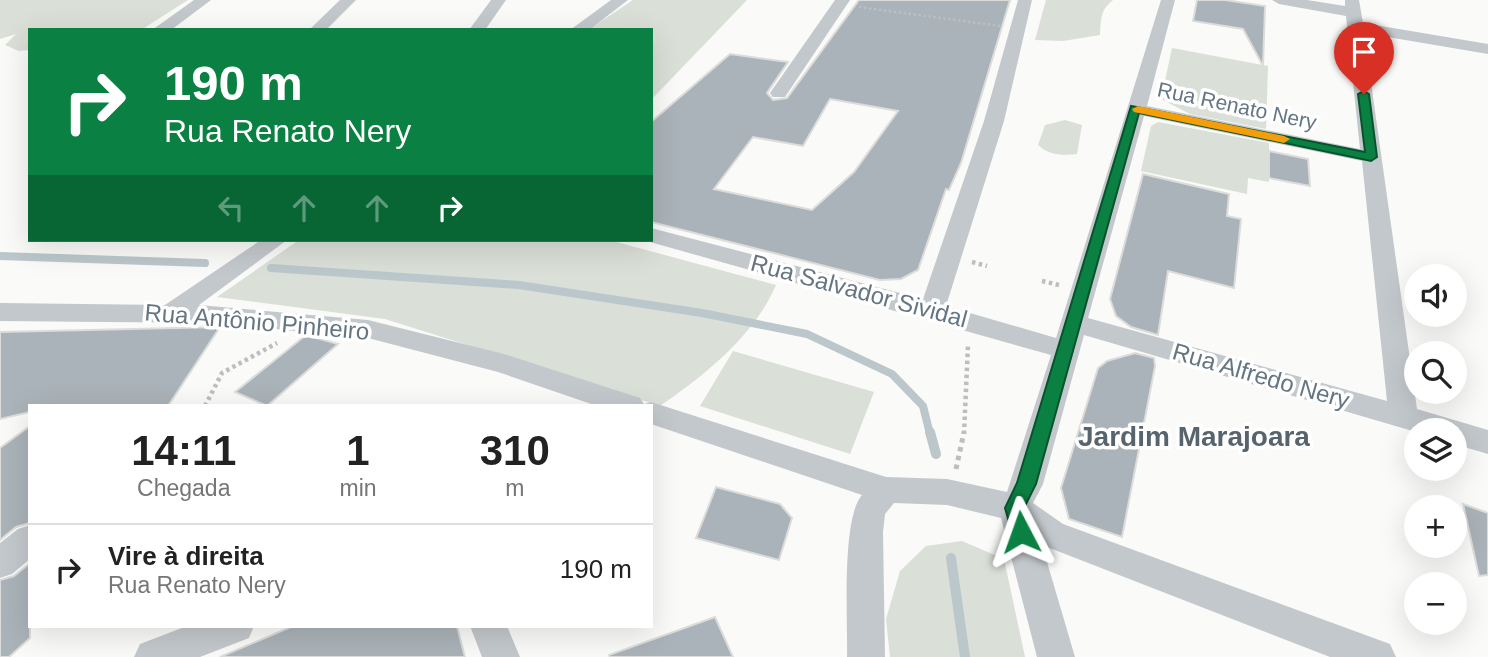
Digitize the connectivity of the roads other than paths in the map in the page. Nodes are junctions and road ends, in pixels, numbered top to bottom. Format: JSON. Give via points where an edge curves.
{"nodes":[{"id":1,"x":204,"y":0,"type":"edge"},
{"id":2,"x":349,"y":0,"type":"edge"},
{"id":3,"x":499,"y":0,"type":"edge"},
{"id":4,"x":621,"y":0,"type":"edge"},
{"id":5,"x":1025,"y":0,"type":"edge"},
{"id":6,"x":1168,"y":0,"type":"edge"},
{"id":7,"x":1279,"y":0,"type":"edge"},
{"id":8,"x":841,"y":2,"type":"edge"},
{"id":9,"x":1353,"y":13,"type":"edge"},
{"id":10,"x":163,"y":28,"type":"edge"},
{"id":11,"x":319,"y":28,"type":"edge"},
{"id":12,"x":478,"y":28,"type":"edge"},
{"id":13,"x":581,"y":28,"type":"edge"},
{"id":14,"x":1488,"y":49,"type":"edge"},
{"id":15,"x":779,"y":93,"type":"dead end"},
{"id":16,"x":1135,"y":109,"type":"junction"},
{"id":17,"x":1371,"y":157,"type":"junction"},
{"id":18,"x":653,"y":236,"type":"edge"},
{"id":19,"x":273,"y":242,"type":"edge"},
{"id":20,"x":932,"y":310,"type":"junction"},
{"id":21,"x":0,"y":312,"type":"edge"},
{"id":22,"x":171,"y":313,"type":"junction"},
{"id":23,"x":1073,"y":323,"type":"junction"},
{"id":24,"x":1066,"y":350,"type":"junction"},
{"id":25,"x":624,"y":404,"type":"edge"},
{"id":26,"x":653,"y":414,"type":"edge"},
{"id":27,"x":1403,"y":416,"type":"junction"},
{"id":28,"x":1410,"y":418,"type":"edge"},
{"id":29,"x":1467,"y":436,"type":"edge"},
{"id":30,"x":1488,"y":442,"type":"edge"},
{"id":31,"x":886,"y":491,"type":"junction"},
{"id":32,"x":1015,"y":508,"type":"junction"},
{"id":33,"x":28,"y":541,"type":"edge"},
{"id":34,"x":0,"y":562,"type":"edge"},
{"id":35,"x":231,"y":628,"type":"edge"},
{"id":36,"x":489,"y":628,"type":"edge"},
{"id":37,"x":153,"y":657,"type":"edge"},
{"id":38,"x":501,"y":657,"type":"edge"},
{"id":39,"x":866,"y":657,"type":"edge"},
{"id":40,"x":1056,"y":657,"type":"edge"},
{"id":41,"x":1377,"y":657,"type":"edge"}],
"edges":[{"from":1,"to":10,"type":"street"},
{"from":2,"to":11,"type":"street"},
{"from":3,"to":12,"type":"street"},
{"from":4,"to":13,"type":"street"},
{"from":5,"to":20,"type":"street","via":[[994,121]]},
{"from":6,"to":16,"type":"street"},
{"from":7,"to":9,"type":"street"},
{"from":8,"to":15,"type":"street"},
{"from":9,"to":14,"type":"street"},
{"from":9,"to":17,"type":"street"},
{"from":16,"to":17,"type":"street","name":"Rua Renato Nery"},
{"from":16,"to":23,"type":"street"},
{"from":17,"to":27,"type":"street"},
{"from":18,"to":20,"type":"street","name":"Rua Salvador Sividal"},
{"from":19,"to":22,"type":"street"},
{"from":20,"to":24,"type":"street","name":"Rua Salvador Sividal"},
{"from":21,"to":22,"type":"street","name":"Rua Antônio Pinheiro"},
{"from":22,"to":25,"type":"street","name":"Rua Antônio Pinheiro","via":[[368,329],[504,364]]},
{"from":23,"to":24,"type":"street"},
{"from":23,"to":27,"type":"street","name":"Rua Alfredo Nery"},
{"from":24,"to":32,"type":"street","via":[[1027,484]]},
{"from":26,"to":31,"type":"street"},
{"from":27,"to":28,"type":"street","name":"Rua Alfredo Nery"},
{"from":29,"to":30,"type":"street","name":"Rua Alfredo Nery"},
{"from":31,"to":32,"type":"street","via":[[952,493]]},
{"from":31,"to":39,"type":"street","via":[[870,509],[866,532]]},
{"from":32,"to":40,"type":"street"},
{"from":32,"to":41,"type":"street","via":[[1063,539]]},
{"from":33,"to":34,"type":"street"},
{"from":35,"to":37,"type":"street"},
{"from":36,"to":38,"type":"street"}]}
